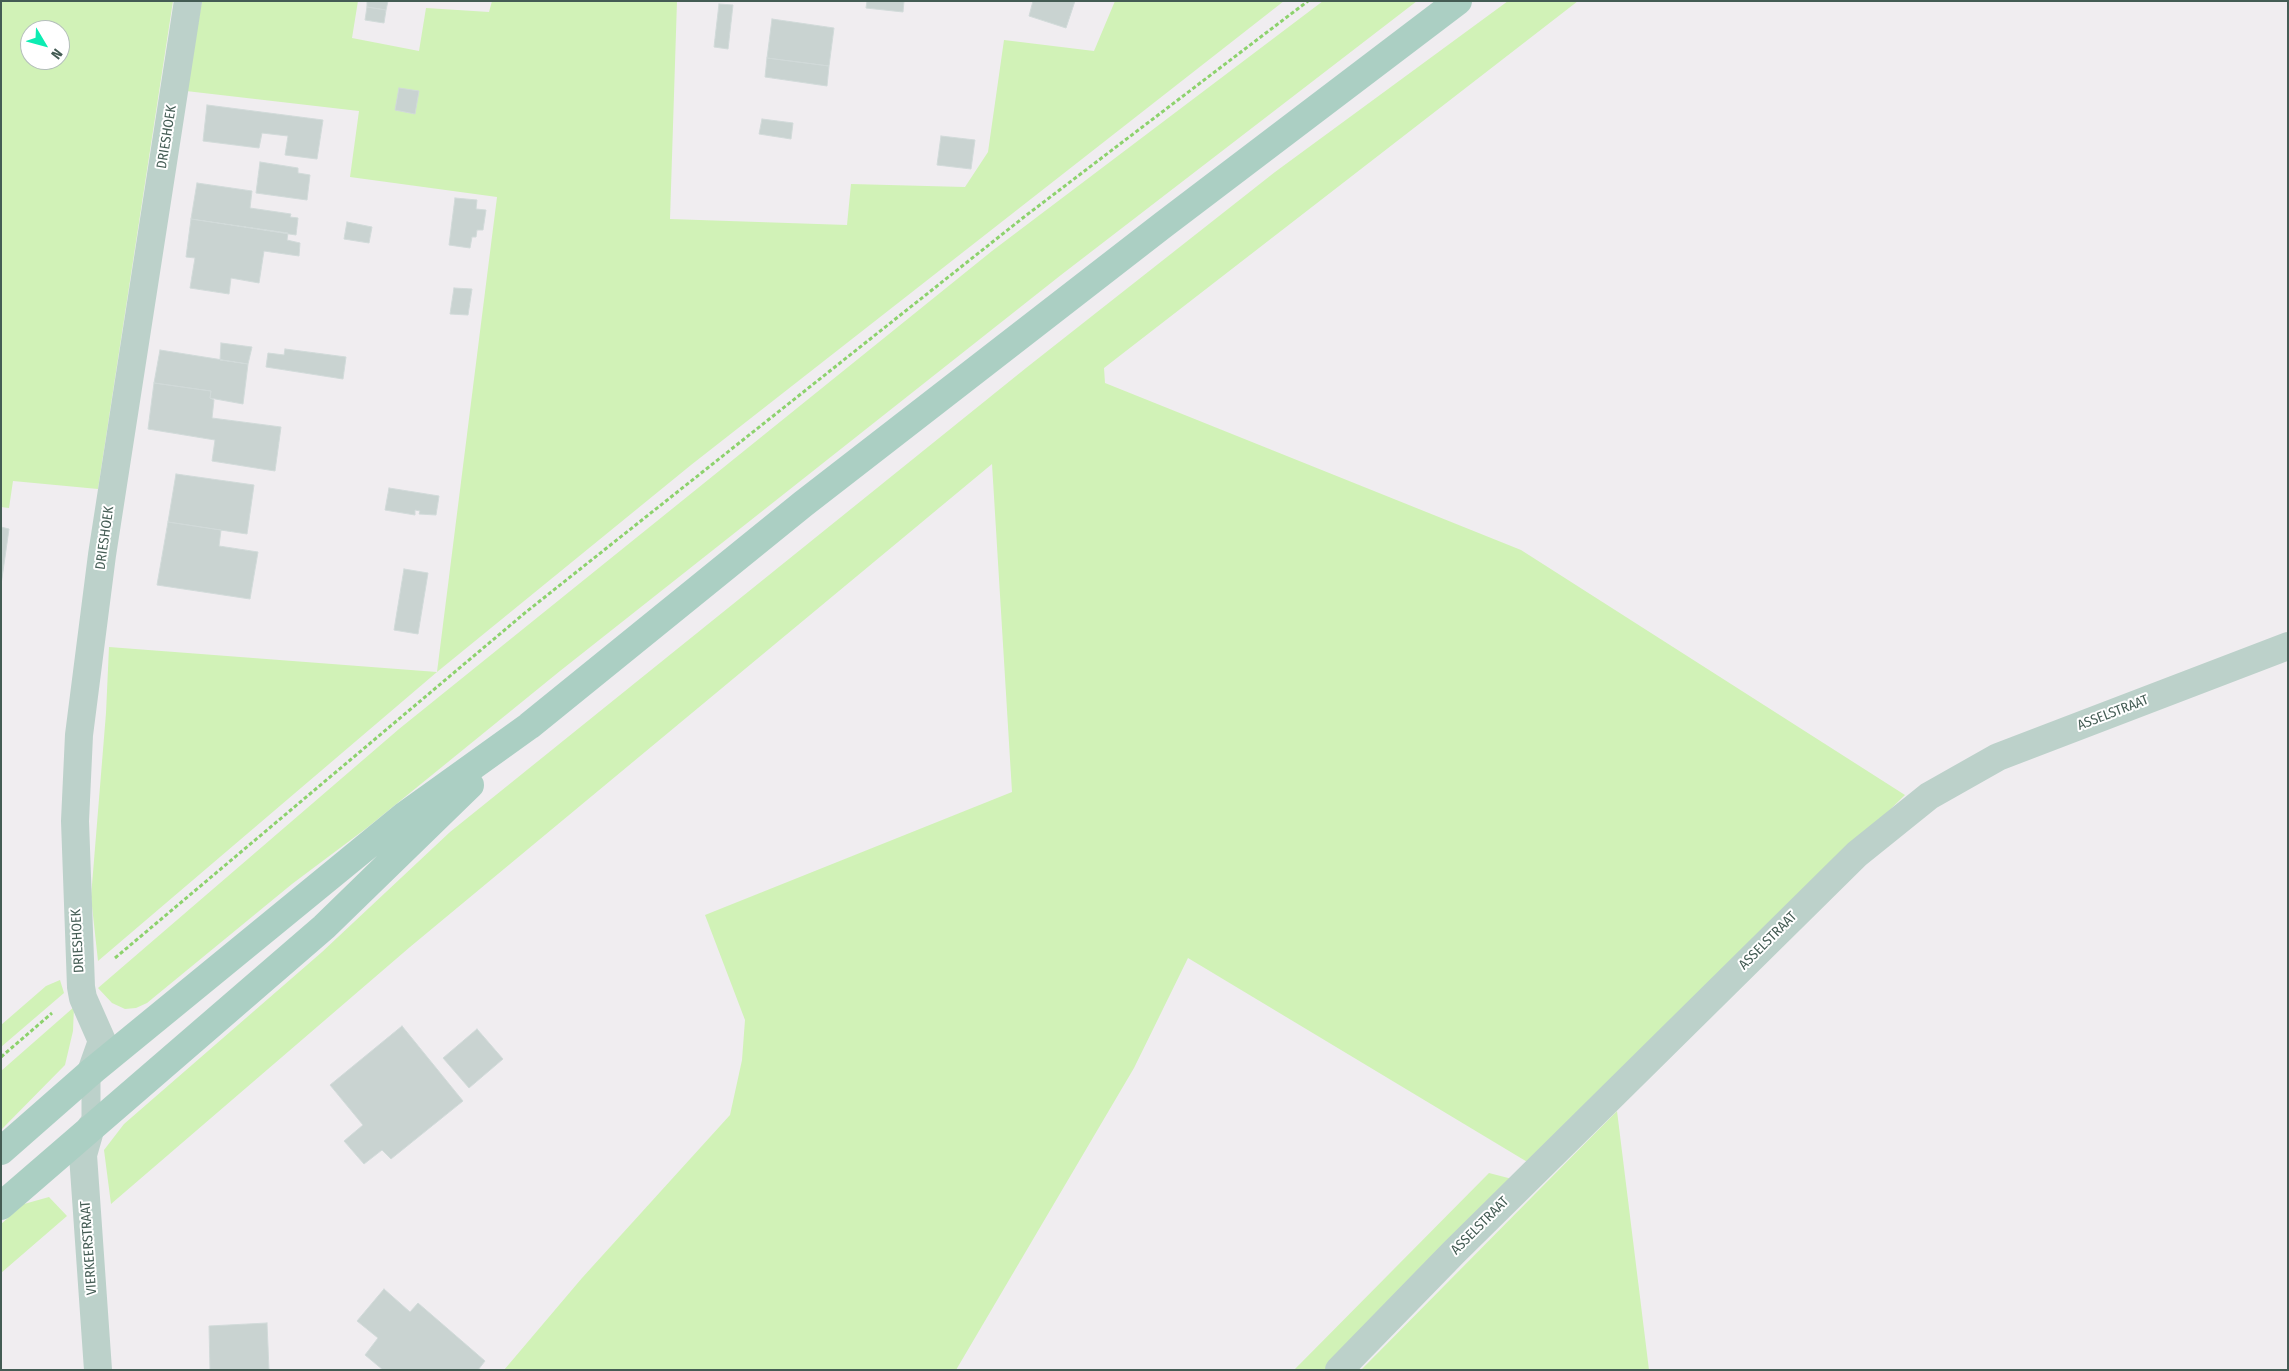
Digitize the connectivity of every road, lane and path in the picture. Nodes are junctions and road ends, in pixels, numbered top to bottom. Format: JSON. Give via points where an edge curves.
{"nodes":[{"id":1,"x":188,"y":1,"type":"edge"},
{"id":2,"x":1308,"y":1,"type":"edge"},
{"id":3,"x":1458,"y":1,"type":"edge"},
{"id":4,"x":2288,"y":646,"type":"edge"},
{"id":5,"x":529,"y":726,"type":"junction"},
{"id":6,"x":81,"y":987,"type":"junction"},
{"id":7,"x":1,"y":1057,"type":"edge"},
{"id":8,"x":91,"y":1072,"type":"junction"},
{"id":9,"x":91,"y":1127,"type":"junction"},
{"id":10,"x":1,"y":1151,"type":"edge"},
{"id":11,"x":1,"y":1206,"type":"edge"},
{"id":12,"x":98,"y":1370,"type":"edge"},
{"id":13,"x":1339,"y":1370,"type":"edge"}],
"edges":[{"from":1,"to":6,"type":"street","name":"DRIESHOEK","via":[[102,555],[79,736],[74,821]]},
{"from":2,"to":6,"type":"path","via":[[1024,217],[526,612]]},
{"from":3,"to":5,"type":"main road","via":[[1162,224],[804,504]]},
{"from":4,"to":13,"type":"street","name":"ASSELSTRAAT","via":[[1998,756],[1929,796],[1857,854]]},
{"from":5,"to":8,"type":"main road","via":[[405,815]]},
{"from":5,"to":9,"type":"main road","via":[[324,927]]},
{"from":6,"to":7,"type":"path"},
{"from":6,"to":8,"type":"street","name":"DRIESHOEK","via":[[102,1041]]},
{"from":8,"to":9,"type":"lane"},
{"from":8,"to":10,"type":"main road"},
{"from":9,"to":11,"type":"main road"},
{"from":9,"to":12,"type":"street","name":"VIERKEERSTRAAT","via":[[83,1155]]}]}
